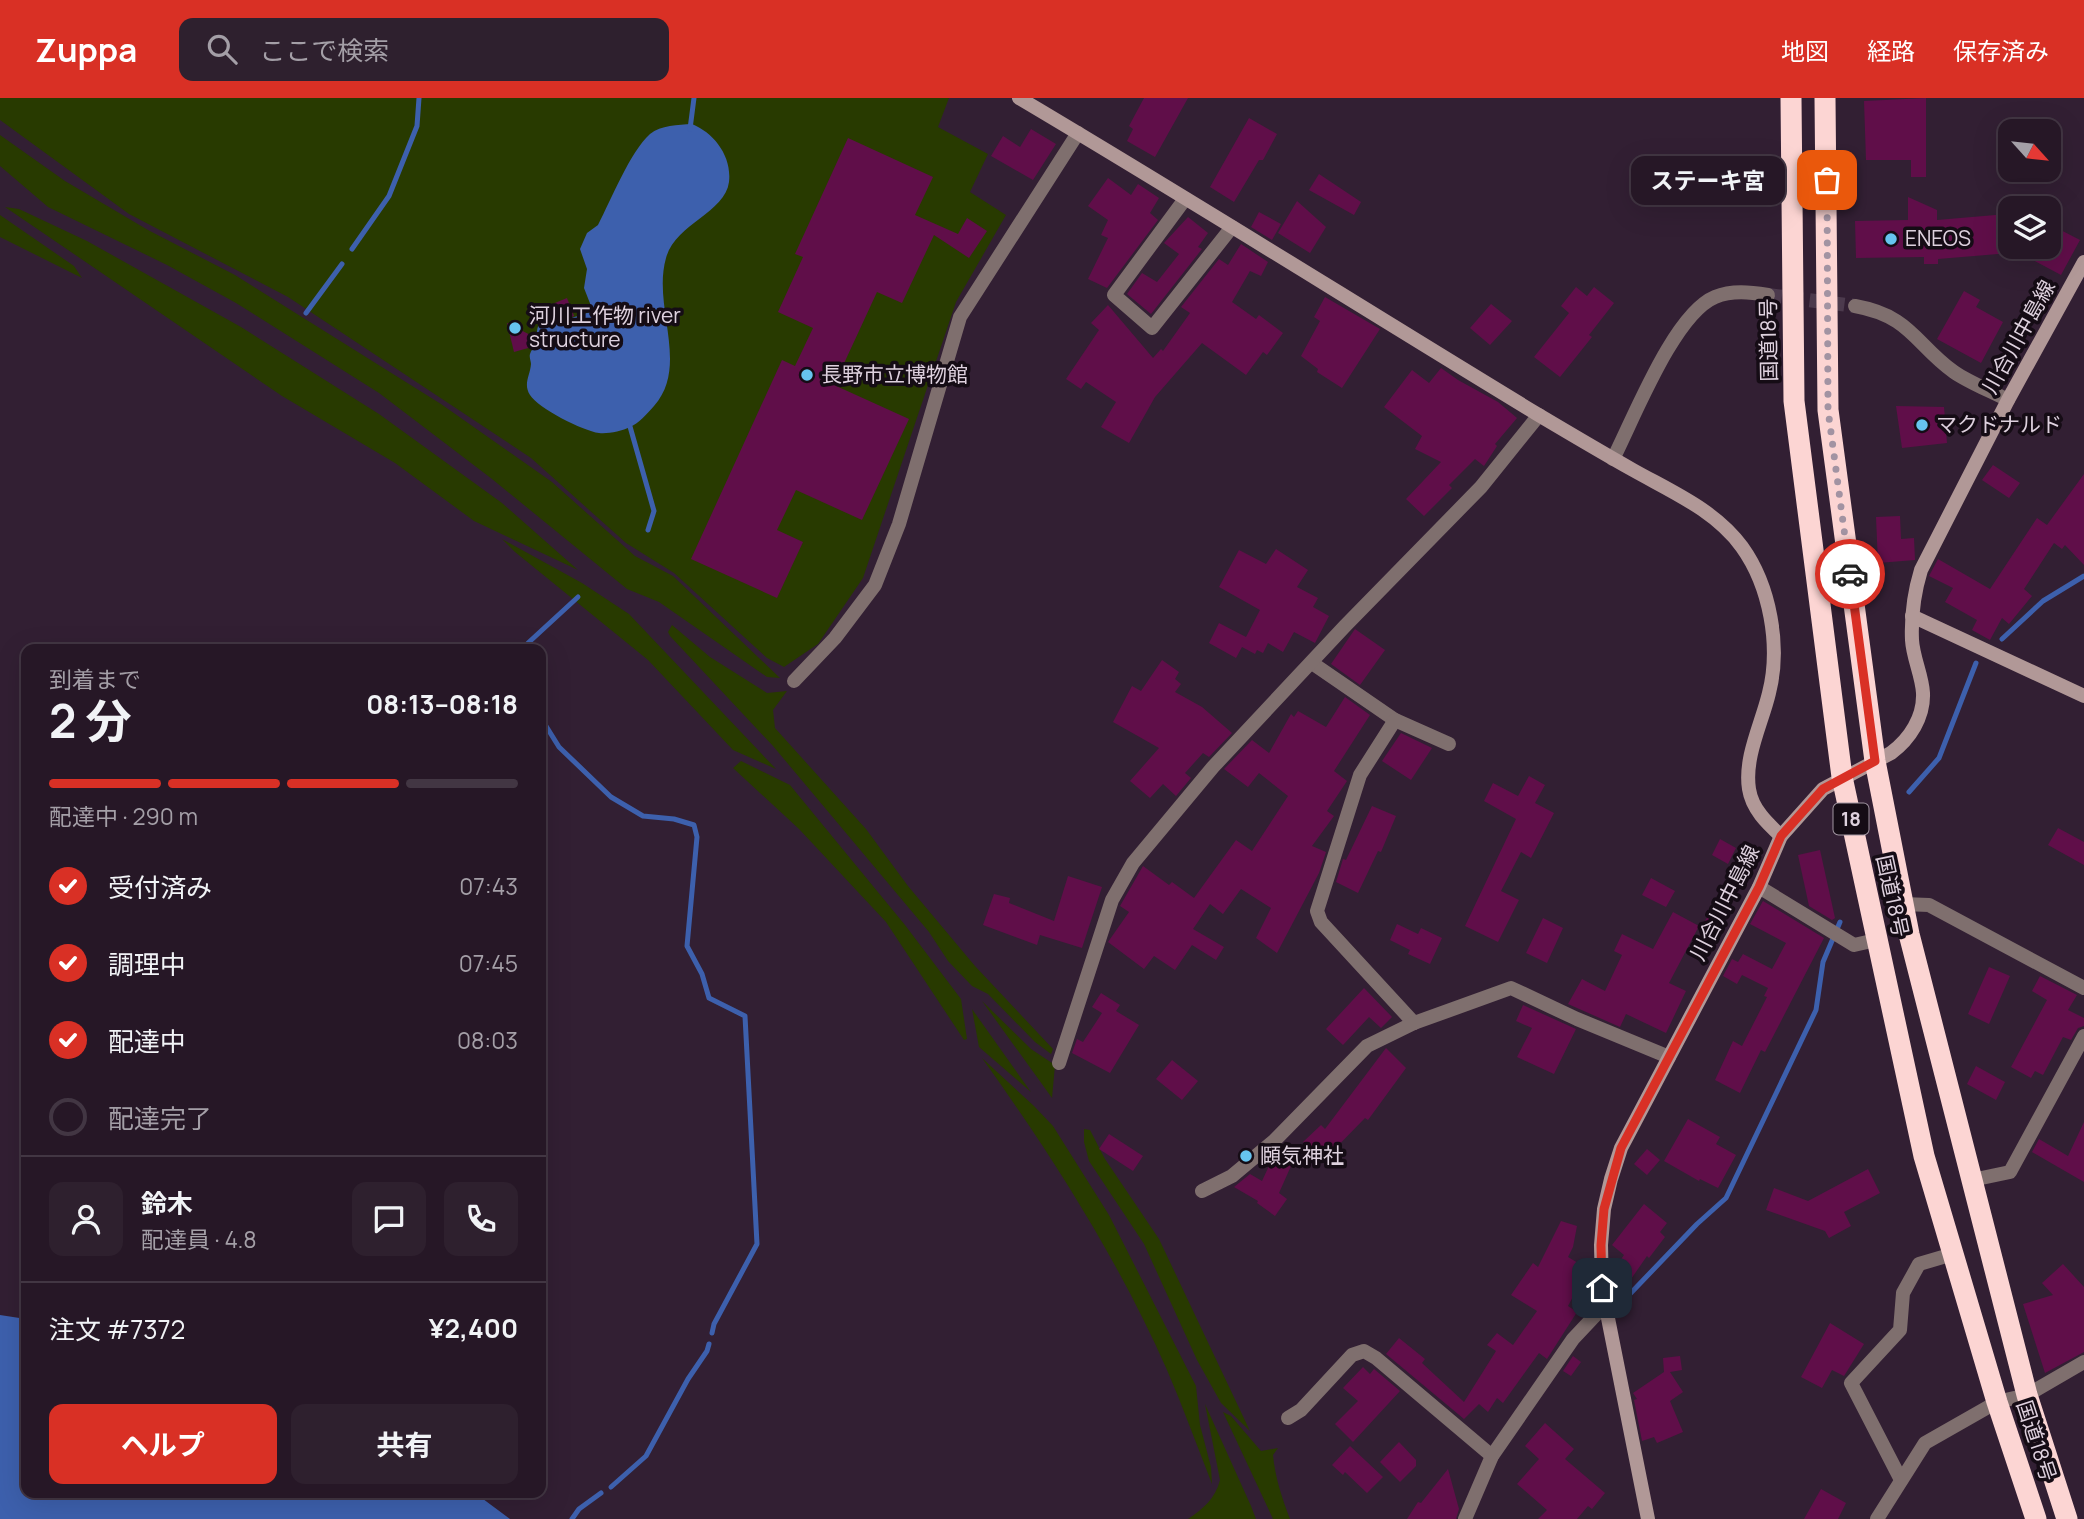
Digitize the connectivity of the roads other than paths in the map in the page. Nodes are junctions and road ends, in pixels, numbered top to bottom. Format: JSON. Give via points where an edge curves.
{"nodes":[{"id":1,"x":1019,"y":98,"type":"edge"},
{"id":2,"x":1791,"y":98,"type":"edge"},
{"id":3,"x":1825,"y":98,"type":"edge"},
{"id":4,"x":1078,"y":133,"type":"junction"},
{"id":5,"x":1185,"y":199,"type":"junction"},
{"id":6,"x":1232,"y":227,"type":"junction"},
{"id":7,"x":2084,"y":262,"type":"edge"},
{"id":8,"x":1768,"y":295,"type":"tunnel mouth"},
{"id":9,"x":1856,"y":306,"type":"tunnel mouth"},
{"id":10,"x":2008,"y":400,"type":"junction"},
{"id":11,"x":1539,"y":415,"type":"junction"},
{"id":12,"x":1614,"y":459,"type":"junction"},
{"id":13,"x":1912,"y":616,"type":"junction"},
{"id":14,"x":1312,"y":663,"type":"junction"},
{"id":15,"x":794,"y":681,"type":"dead end"},
{"id":16,"x":2084,"y":696,"type":"edge"},
{"id":17,"x":1395,"y":720,"type":"junction"},
{"id":18,"x":1449,"y":744,"type":"dead end"},
{"id":19,"x":1875,"y":761,"type":"junction"},
{"id":20,"x":1842,"y":777,"type":"junction"},
{"id":21,"x":1781,"y":836,"type":"junction"},
{"id":22,"x":1759,"y":887,"type":"junction"},
{"id":23,"x":1903,"y":904,"type":"junction"},
{"id":24,"x":1876,"y":940,"type":"junction"},
{"id":25,"x":2084,"y":988,"type":"edge"},
{"id":26,"x":1414,"y":1023,"type":"junction"},
{"id":27,"x":2084,"y":1036,"type":"edge"},
{"id":28,"x":1669,"y":1057,"type":"junction"},
{"id":29,"x":1059,"y":1063,"type":"dead end"},
{"id":30,"x":1972,"y":1180,"type":"junction"},
{"id":31,"x":1202,"y":1191,"type":"dead end"},
{"id":32,"x":1953,"y":1254,"type":"junction"},
{"id":33,"x":1605,"y":1305,"type":"junction"},
{"id":34,"x":2084,"y":1362,"type":"edge"},
{"id":35,"x":2027,"y":1395,"type":"junction"},
{"id":36,"x":1997,"y":1402,"type":"junction"},
{"id":37,"x":1288,"y":1418,"type":"dead end"},
{"id":38,"x":1492,"y":1456,"type":"junction"},
{"id":39,"x":1901,"y":1480,"type":"junction"},
{"id":40,"x":1465,"y":1519,"type":"edge"},
{"id":41,"x":1648,"y":1519,"type":"edge"},
{"id":42,"x":1877,"y":1519,"type":"edge"},
{"id":43,"x":2036,"y":1519,"type":"edge"},
{"id":44,"x":2067,"y":1519,"type":"edge"}],
"edges":[{"from":1,"to":4,"type":"main road"},
{"from":2,"to":20,"type":"highway","name":"国道18号","number":"18","via":[[1794,401]]},
{"from":3,"to":19,"type":"highway","name":"国道18号","number":"18","via":[[1828,410]]},
{"from":4,"to":5,"type":"main road"},
{"from":4,"to":15,"type":"street","via":[[960,317],[899,524],[875,585],[835,638]]},
{"from":5,"to":6,"type":"main road"},
{"from":5,"to":6,"type":"street","via":[[1114,295],[1152,328]]},
{"from":6,"to":11,"type":"main road"},
{"from":7,"to":10,"type":"main road","name":"川合川中島線"},
{"from":8,"to":12,"type":"street","via":[[1726,294],[1694,310],[1674,337]]},
{"from":9,"to":10,"type":"street","via":[[1894,318],[1954,372]]},
{"from":10,"to":13,"type":"main road","name":"川合川中島線","via":[[1921,570]]},
{"from":11,"to":12,"type":"main road"},
{"from":11,"to":14,"type":"street","via":[[1481,487]]},
{"from":12,"to":21,"type":"main road","via":[[1711,515],[1730,532],[1756,572],[1773,638],[1773,662],[1748,773],[1749,791],[1755,808]]},
{"from":13,"to":16,"type":"main road"},
{"from":13,"to":19,"type":"main road","name":"川合川中島線","via":[[1922,705],[1909,737]]},
{"from":14,"to":17,"type":"street"},
{"from":14,"to":29,"type":"street","via":[[1213,768],[1133,863],[1112,900]]},
{"from":17,"to":18,"type":"street"},
{"from":17,"to":26,"type":"street","via":[[1360,775],[1317,911],[1321,922]]},
{"from":19,"to":20,"type":"main road","name":"川合川中島線"},
{"from":19,"to":23,"type":"highway","name":"国道18号","number":"18"},
{"from":20,"to":21,"type":"main road","name":"川合川中島線","via":[[1823,789]]},
{"from":20,"to":24,"type":"highway","name":"国道18号","number":"18"},
{"from":21,"to":22,"type":"main road","name":"川合川中島線"},
{"from":22,"to":24,"type":"street","via":[[1854,945]]},
{"from":22,"to":28,"type":"main road","name":"川合川中島線"},
{"from":23,"to":25,"type":"street","via":[[1929,905]]},
{"from":23,"to":30,"type":"highway","name":"国道18号","number":"18"},
{"from":24,"to":32,"type":"highway","name":"国道18号","number":"18","via":[[1924,1156]]},
{"from":26,"to":28,"type":"street","via":[[1511,988]]},
{"from":26,"to":31,"type":"street","via":[[1367,1046],[1274,1141],[1232,1176]]},
{"from":27,"to":30,"type":"street","via":[[2010,1172]]},
{"from":28,"to":33,"type":"main road","name":"川合川中島線","via":[[1621,1148],[1611,1179],[1601,1245]]},
{"from":30,"to":35,"type":"highway","name":"国道18号","number":"18"},
{"from":32,"to":36,"type":"highway","name":"国道18号","number":"18"},
{"from":32,"to":39,"type":"street","via":[[1919,1264],[1903,1293],[1900,1330],[1851,1383]]},
{"from":33,"to":38,"type":"street","via":[[1573,1339]]},
{"from":33,"to":41,"type":"main road","name":"川合川中島線"},
{"from":34,"to":35,"type":"street"},
{"from":35,"to":36,"type":"street"},
{"from":35,"to":44,"type":"highway","name":"国道18号","number":"18"},
{"from":36,"to":39,"type":"street","via":[[1925,1443]]},
{"from":36,"to":43,"type":"highway","name":"国道18号","number":"18"},
{"from":37,"to":38,"type":"street","via":[[1352,1355],[1364,1351]]},
{"from":38,"to":40,"type":"street"},
{"from":39,"to":42,"type":"street"}]}
